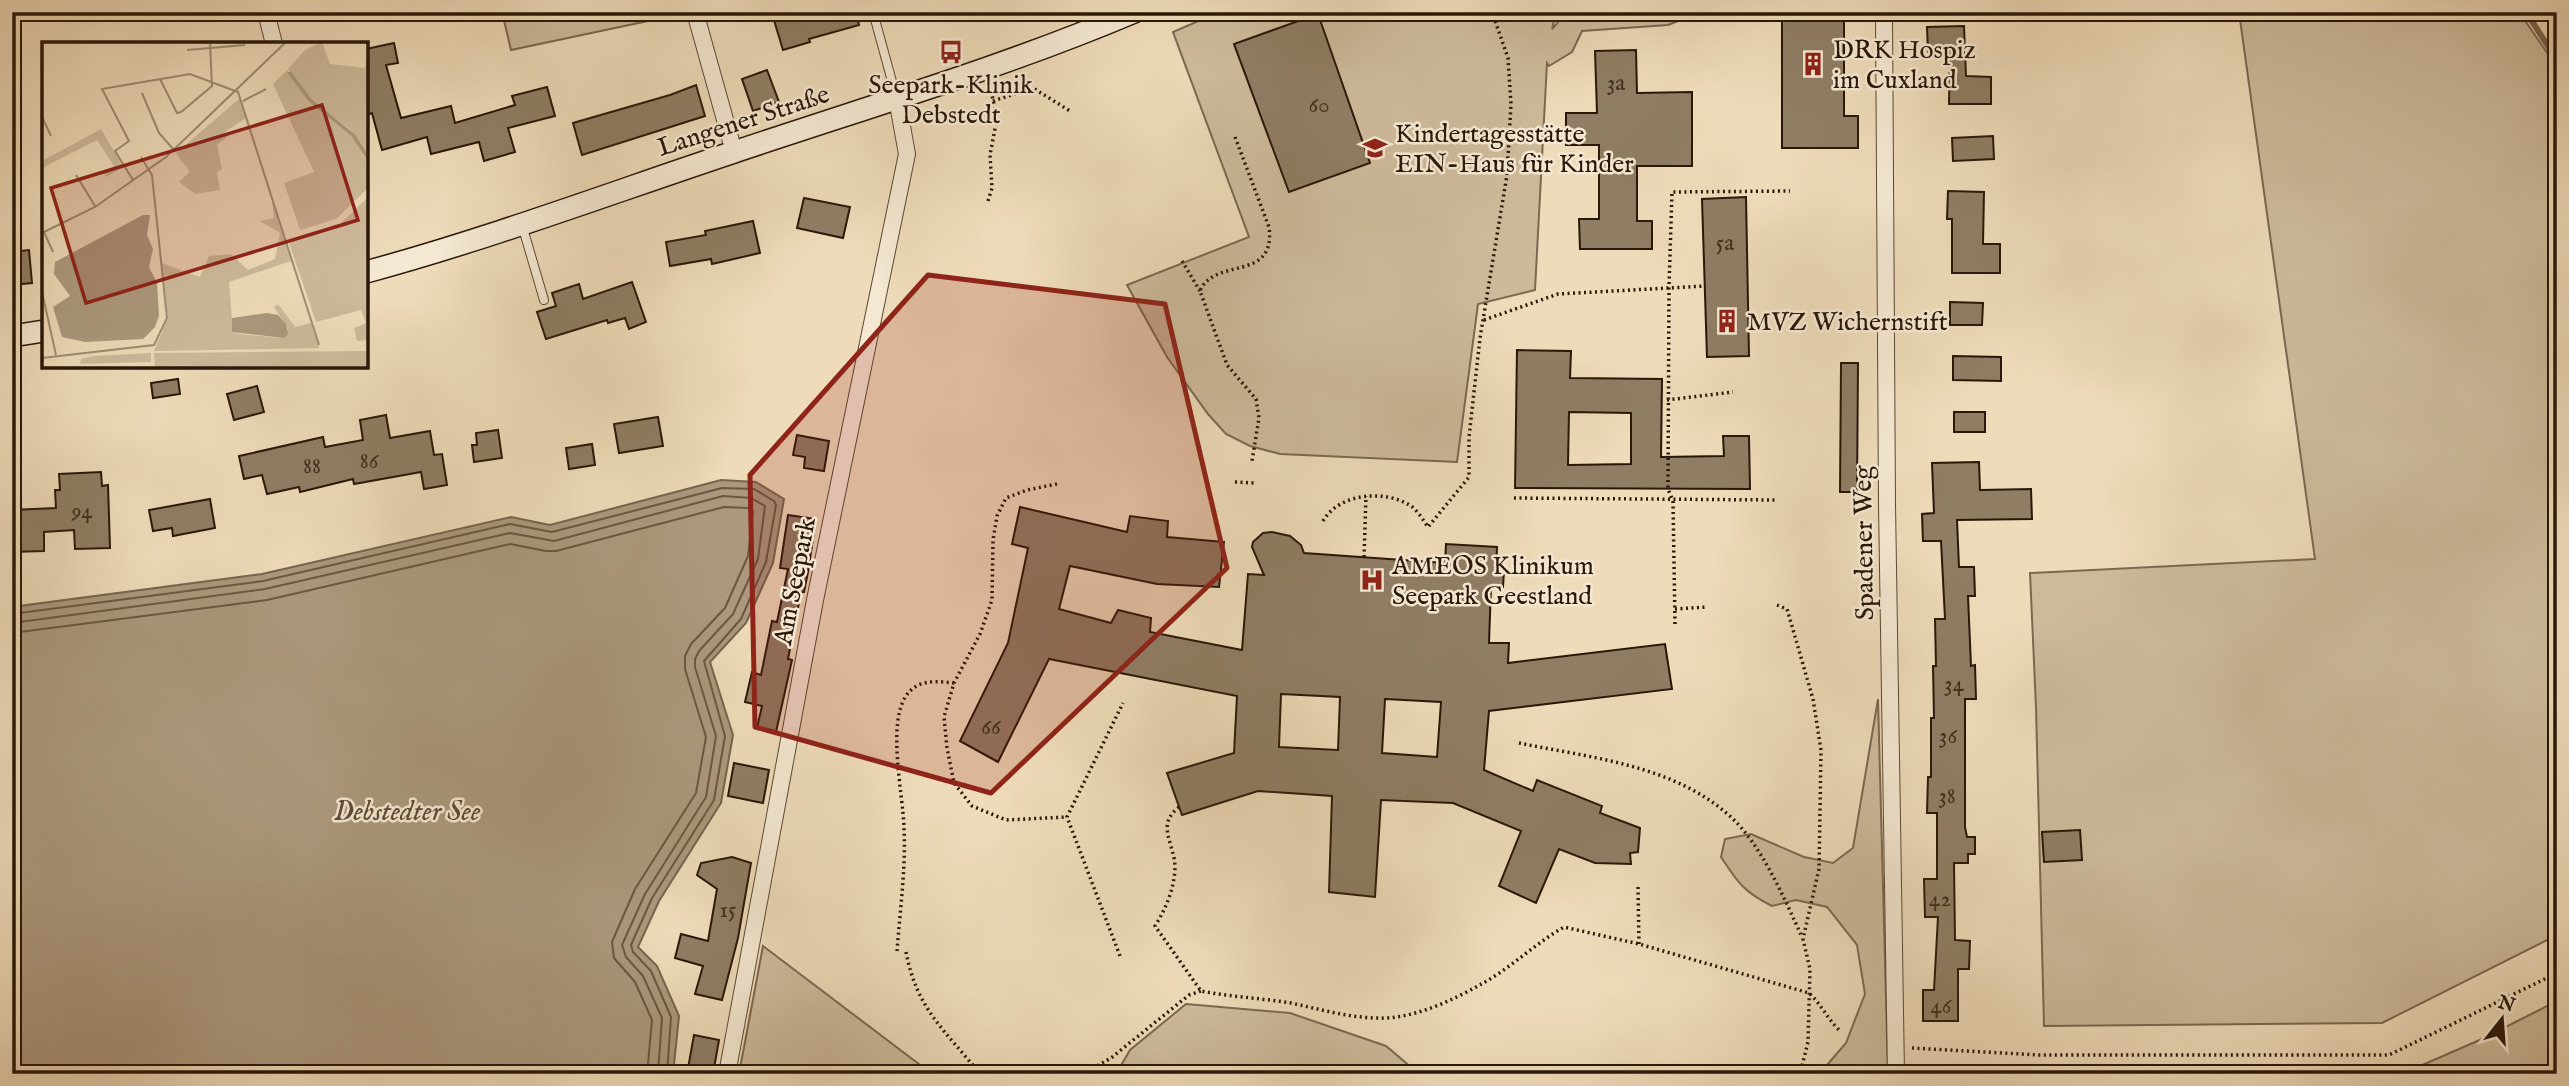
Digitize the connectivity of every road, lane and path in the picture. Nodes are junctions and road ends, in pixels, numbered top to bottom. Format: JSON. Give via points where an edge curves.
{"nodes":[{"id":1,"x":266,"y":12,"type":"edge"},
{"id":2,"x":695,"y":12,"type":"edge"},
{"id":3,"x":873,"y":12,"type":"edge"},
{"id":4,"x":1134,"y":12,"type":"edge"},
{"id":5,"x":1492,"y":12,"type":"edge"},
{"id":6,"x":1884,"y":12,"type":"edge"},
{"id":7,"x":274,"y":42,"type":"edge"},
{"id":8,"x":984,"y":68,"type":"junction"},
{"id":9,"x":897,"y":99,"type":"junction"},
{"id":10,"x":993,"y":101,"type":"junction"},
{"id":11,"x":1070,"y":111,"type":"dead end"},
{"id":12,"x":1236,"y":137,"type":"dead end"},
{"id":13,"x":734,"y":152,"type":"junction"},
{"id":14,"x":1790,"y":191,"type":"dead end"},
{"id":15,"x":988,"y":201,"type":"dead end"},
{"id":16,"x":522,"y":226,"type":"junction"},
{"id":17,"x":1182,"y":261,"type":"dead end"},
{"id":18,"x":368,"y":271,"type":"edge"},
{"id":19,"x":1669,"y":286,"type":"junction"},
{"id":20,"x":1705,"y":286,"type":"dead end"},
{"id":21,"x":1200,"y":291,"type":"junction"},
{"id":22,"x":544,"y":300,"type":"dead end"},
{"id":23,"x":1484,"y":320,"type":"junction"},
{"id":24,"x":42,"y":331,"type":"edge"},
{"id":25,"x":12,"y":337,"type":"edge"},
{"id":26,"x":1733,"y":392,"type":"dead end"},
{"id":27,"x":1667,"y":400,"type":"junction"},
{"id":28,"x":1252,"y":461,"type":"dead end"},
{"id":29,"x":1236,"y":482,"type":"dead end"},
{"id":30,"x":1254,"y":483,"type":"dead end"},
{"id":31,"x":1057,"y":484,"type":"dead end"},
{"id":32,"x":1366,"y":496,"type":"junction"},
{"id":33,"x":1514,"y":498,"type":"dead end"},
{"id":34,"x":1777,"y":500,"type":"dead end"},
{"id":35,"x":1673,"y":501,"type":"junction"},
{"id":36,"x":1323,"y":521,"type":"dead end"},
{"id":37,"x":1363,"y":557,"type":"dead end"},
{"id":38,"x":1777,"y":605,"type":"dead end"},
{"id":39,"x":1707,"y":607,"type":"dead end"},
{"id":40,"x":1675,"y":608,"type":"junction"},
{"id":41,"x":1675,"y":624,"type":"dead end"},
{"id":42,"x":954,"y":683,"type":"junction"},
{"id":43,"x":1123,"y":703,"type":"dead end"},
{"id":44,"x":1519,"y":743,"type":"dead end"},
{"id":45,"x":1178,"y":807,"type":"dead end"},
{"id":46,"x":1067,"y":817,"type":"junction"},
{"id":47,"x":1638,"y":887,"type":"dead end"},
{"id":48,"x":1803,"y":939,"type":"junction"},
{"id":49,"x":1639,"y":944,"type":"junction"},
{"id":50,"x":897,"y":951,"type":"dead end"},
{"id":51,"x":906,"y":952,"type":"dead end"},
{"id":52,"x":1120,"y":956,"type":"dead end"},
{"id":53,"x":2557,"y":973,"type":"edge"},
{"id":54,"x":1201,"y":991,"type":"junction"},
{"id":55,"x":1809,"y":993,"type":"junction"},
{"id":56,"x":1839,"y":1030,"type":"dead end"},
{"id":57,"x":1896,"y":1047,"type":"junction"},
{"id":58,"x":727,"y":1074,"type":"edge"},
{"id":59,"x":980,"y":1074,"type":"edge"},
{"id":60,"x":1083,"y":1074,"type":"edge"},
{"id":61,"x":1800,"y":1074,"type":"edge"},
{"id":62,"x":1896,"y":1074,"type":"edge"}],
"edges":[{"from":1,"to":7,"type":"street"},
{"from":2,"to":13,"type":"street"},
{"from":3,"to":9,"type":"lane"},
{"from":4,"to":8,"type":"main road","name":"Langener Straße"},
{"from":5,"to":23,"type":"path","via":[[1508,58],[1511,104],[1507,175]]},
{"from":6,"to":57,"type":"street","name":"Spadener Weg"},
{"from":8,"to":9,"type":"main road","name":"Langener Straße"},
{"from":8,"to":10,"type":"path"},
{"from":9,"to":13,"type":"main road","name":"Langener Straße"},
{"from":9,"to":58,"type":"street","name":"Am Seepark","via":[[907,154],[815,600]]},
{"from":10,"to":11,"type":"path","via":[[1033,88]]},
{"from":10,"to":15,"type":"path","via":[[997,118]]},
{"from":12,"to":21,"type":"path","via":[[1271,240],[1257,262],[1203,282]]},
{"from":13,"to":16,"type":"main road","name":"Langener Straße"},
{"from":14,"to":19,"type":"path","via":[[1672,192]]},
{"from":16,"to":18,"type":"main road","name":"Langener Straße"},
{"from":16,"to":22,"type":"lane"},
{"from":17,"to":21,"type":"path"},
{"from":19,"to":20,"type":"path"},
{"from":19,"to":23,"type":"path","via":[[1558,294]]},
{"from":19,"to":27,"type":"path"},
{"from":21,"to":28,"type":"path","via":[[1227,365],[1256,399],[1259,418]]},
{"from":23,"to":32,"type":"path","via":[[1469,437],[1469,477],[1428,527],[1413,507],[1402,501]]},
{"from":24,"to":25,"type":"main road"},
{"from":26,"to":27,"type":"path"},
{"from":27,"to":35,"type":"path","via":[[1668,489]]},
{"from":29,"to":30,"type":"path"},
{"from":31,"to":42,"type":"path","via":[[1006,498],[993,540],[992,600]]},
{"from":32,"to":36,"type":"path","via":[[1339,504]]},
{"from":32,"to":37,"type":"path"},
{"from":33,"to":35,"type":"path"},
{"from":34,"to":35,"type":"path"},
{"from":35,"to":40,"type":"path"},
{"from":38,"to":48,"type":"path","via":[[1787,609],[1807,672],[1821,750],[1819,869]]},
{"from":39,"to":40,"type":"path"},
{"from":40,"to":41,"type":"path"},
{"from":42,"to":46,"type":"path","via":[[944,717],[947,748],[954,783],[972,806],[1006,820]]},
{"from":42,"to":50,"type":"path","via":[[928,681],[906,695],[897,719],[904,829]]},
{"from":43,"to":46,"type":"path"},
{"from":44,"to":48,"type":"path","via":[[1642,768],[1690,788],[1733,819],[1758,852]]},
{"from":45,"to":54,"type":"path","via":[[1166,825],[1175,867],[1172,889],[1154,926]]},
{"from":46,"to":52,"type":"path"},
{"from":47,"to":49,"type":"path"},
{"from":48,"to":55,"type":"path","via":[[1810,969]]},
{"from":49,"to":54,"type":"path","via":[[1564,927],[1455,998],[1416,1013],[1378,1019]]},
{"from":49,"to":55,"type":"path"},
{"from":51,"to":59,"type":"path","via":[[931,1017]]},
{"from":53,"to":57,"type":"path","via":[[2389,1055],[2039,1055]]},
{"from":54,"to":60,"type":"path","via":[[1189,995],[1111,1058]]},
{"from":55,"to":56,"type":"path"},
{"from":55,"to":61,"type":"path","via":[[1808,1042]]},
{"from":57,"to":62,"type":"street","name":"Spadener Weg"}]}
